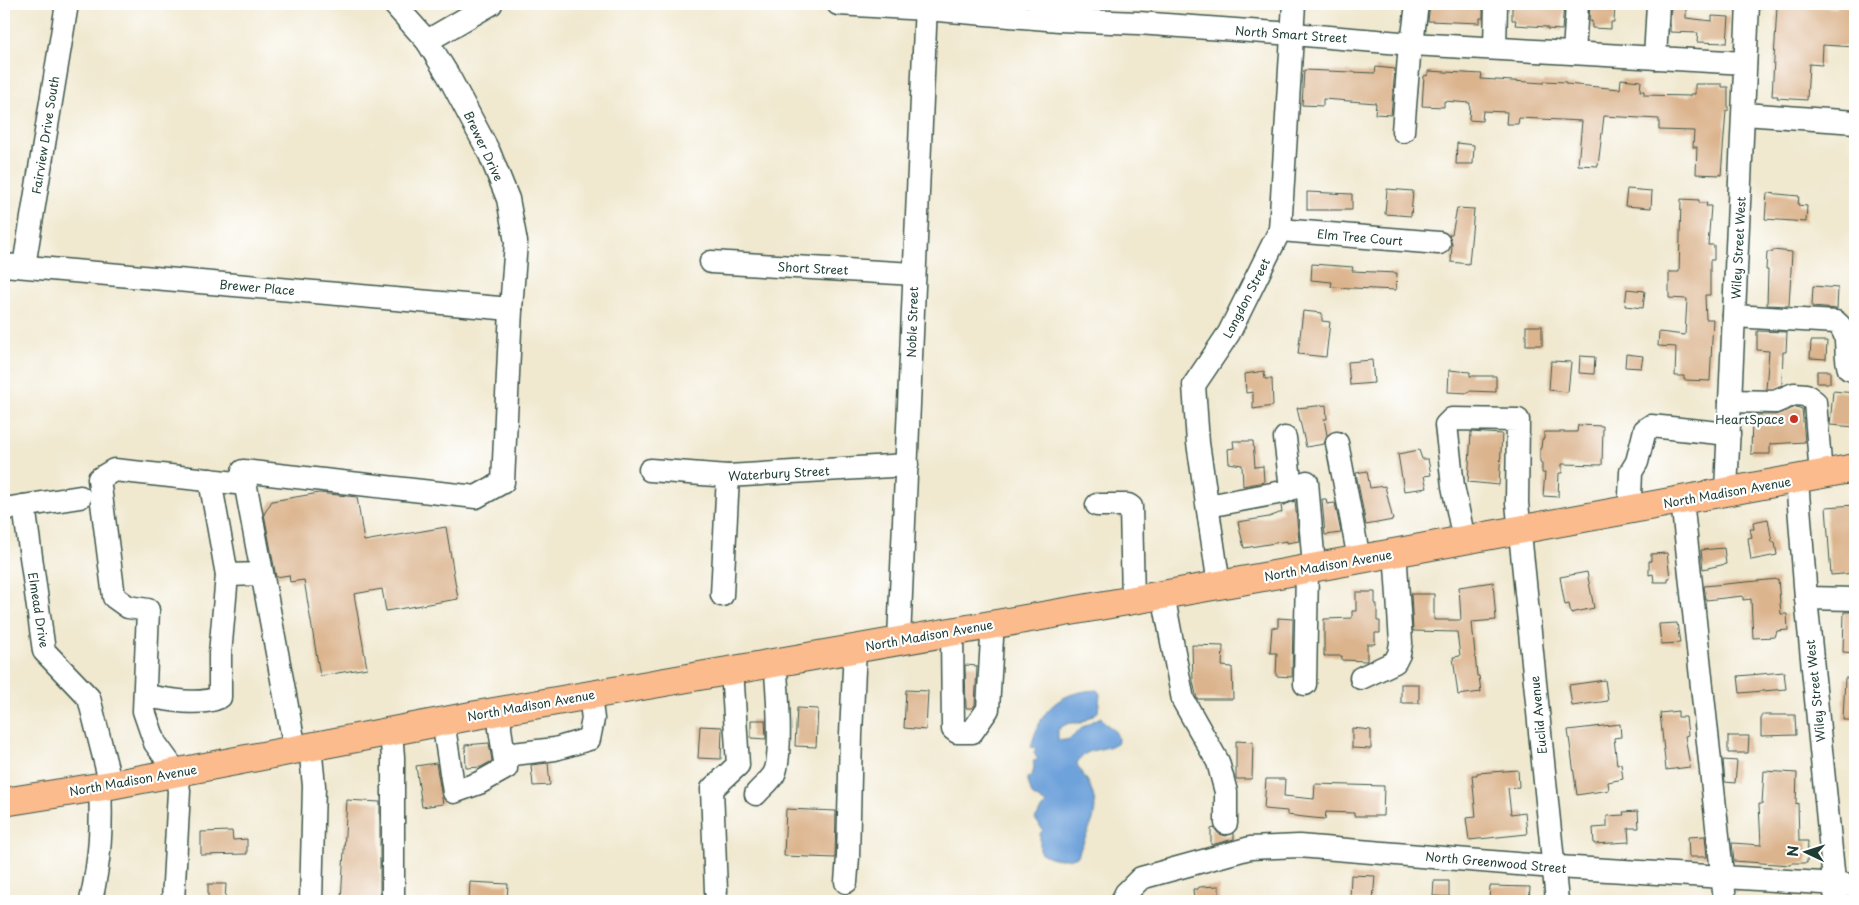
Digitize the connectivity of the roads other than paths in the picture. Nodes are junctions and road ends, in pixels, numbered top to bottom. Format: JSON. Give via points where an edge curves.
{"nodes":[{"id":1,"x":66,"y":4,"type":"edge"},
{"id":2,"x":394,"y":4,"type":"edge"},
{"id":3,"x":491,"y":4,"type":"edge"},
{"id":4,"x":838,"y":4,"type":"edge"},
{"id":5,"x":1294,"y":4,"type":"edge"},
{"id":6,"x":1417,"y":4,"type":"edge"},
{"id":7,"x":1496,"y":4,"type":"edge"},
{"id":8,"x":1577,"y":4,"type":"edge"},
{"id":9,"x":1658,"y":4,"type":"edge"},
{"id":10,"x":1748,"y":4,"type":"edge"},
{"id":11,"x":926,"y":6,"type":"edge"},
{"id":12,"x":1138,"y":13,"type":"edge"},
{"id":13,"x":1293,"y":34,"type":"junction"},
{"id":14,"x":428,"y":40,"type":"junction"},
{"id":15,"x":1411,"y":44,"type":"junction"},
{"id":16,"x":1495,"y":48,"type":"junction"},
{"id":17,"x":1574,"y":53,"type":"junction"},
{"id":18,"x":1655,"y":58,"type":"junction"},
{"id":19,"x":1745,"y":63,"type":"junction"},
{"id":20,"x":1744,"y":114,"type":"junction"},
{"id":21,"x":1855,"y":122,"type":"edge"},
{"id":22,"x":1404,"y":131,"type":"dead end"},
{"id":23,"x":1280,"y":230,"type":"junction"},
{"id":24,"x":1439,"y":243,"type":"dead end"},
{"id":25,"x":711,"y":262,"type":"dead end"},
{"id":26,"x":14,"y":266,"type":"edge"},
{"id":27,"x":914,"y":274,"type":"junction"},
{"id":28,"x":511,"y":309,"type":"junction"},
{"id":29,"x":1734,"y":316,"type":"junction"},
{"id":30,"x":1855,"y":371,"type":"edge"},
{"id":31,"x":1730,"y":401,"type":"junction"},
{"id":32,"x":1728,"y":434,"type":"junction"},
{"id":33,"x":1285,"y":438,"type":"dead end"},
{"id":34,"x":1337,"y":443,"type":"dead end"},
{"id":35,"x":907,"y":466,"type":"junction"},
{"id":36,"x":1855,"y":468,"type":"edge"},
{"id":37,"x":650,"y":470,"type":"dead end"},
{"id":38,"x":728,"y":476,"type":"junction"},
{"id":39,"x":1809,"y":477,"type":"junction"},
{"id":40,"x":210,"y":480,"type":"junction"},
{"id":41,"x":245,"y":484,"type":"junction"},
{"id":42,"x":1291,"y":488,"type":"junction"},
{"id":43,"x":1726,"y":491,"type":"junction"},
{"id":44,"x":80,"y":497,"type":"dead end"},
{"id":45,"x":1682,"y":500,"type":"junction"},
{"id":46,"x":1098,"y":505,"type":"dead end"},
{"id":47,"x":1208,"y":506,"type":"junction"},
{"id":48,"x":14,"y":508,"type":"edge"},
{"id":49,"x":1633,"y":509,"type":"junction"},
{"id":50,"x":1520,"y":530,"type":"junction"},
{"id":51,"x":1464,"y":540,"type":"junction"},
{"id":52,"x":1391,"y":553,"type":"junction"},
{"id":53,"x":1359,"y":559,"type":"junction"},
{"id":54,"x":1310,"y":568,"type":"junction"},
{"id":55,"x":227,"y":574,"type":"junction"},
{"id":56,"x":262,"y":574,"type":"junction"},
{"id":57,"x":1219,"y":584,"type":"junction"},
{"id":58,"x":722,"y":594,"type":"dead end"},
{"id":59,"x":1163,"y":594,"type":"junction"},
{"id":60,"x":1806,"y":598,"type":"junction"},
{"id":61,"x":1855,"y":599,"type":"edge"},
{"id":62,"x":1133,"y":600,"type":"junction"},
{"id":63,"x":990,"y":624,"type":"junction"},
{"id":64,"x":952,"y":631,"type":"junction"},
{"id":65,"x":899,"y":640,"type":"junction"},
{"id":66,"x":855,"y":648,"type":"junction"},
{"id":67,"x":775,"y":662,"type":"junction"},
{"id":68,"x":732,"y":669,"type":"junction"},
{"id":69,"x":1361,"y":678,"type":"dead end"},
{"id":70,"x":1305,"y":684,"type":"dead end"},
{"id":71,"x":590,"y":695,"type":"junction"},
{"id":72,"x":145,"y":696,"type":"junction"},
{"id":73,"x":500,"y":711,"type":"junction"},
{"id":74,"x":443,"y":721,"type":"junction"},
{"id":75,"x":391,"y":731,"type":"junction"},
{"id":76,"x":303,"y":748,"type":"junction"},
{"id":77,"x":505,"y":755,"type":"junction"},
{"id":78,"x":176,"y":772,"type":"junction"},
{"id":79,"x":105,"y":786,"type":"junction"},
{"id":80,"x":756,"y":794,"type":"dead end"},
{"id":81,"x":4,"y":802,"type":"edge"},
{"id":82,"x":1226,"y":823,"type":"dead end"},
{"id":83,"x":1554,"y":867,"type":"junction"},
{"id":84,"x":1723,"y":876,"type":"junction"},
{"id":85,"x":846,"y":882,"type":"dead end"},
{"id":86,"x":1842,"y":890,"type":"edge"},
{"id":87,"x":716,"y":891,"type":"dead end"},
{"id":88,"x":91,"y":901,"type":"edge"},
{"id":89,"x":173,"y":901,"type":"edge"},
{"id":90,"x":311,"y":901,"type":"edge"},
{"id":91,"x":393,"y":901,"type":"edge"},
{"id":92,"x":1122,"y":901,"type":"edge"},
{"id":93,"x":1557,"y":901,"type":"edge"},
{"id":94,"x":1726,"y":901,"type":"edge"}],
"edges":[{"from":1,"to":26,"type":"street","name":"Fairview Drive South"},
{"from":2,"to":14,"type":"street","name":"Brewer Drive"},
{"from":3,"to":14,"type":"street"},
{"from":4,"to":11,"type":"street","name":"North Smart Street"},
{"from":5,"to":13,"type":"street","name":"Longdon Street"},
{"from":6,"to":15,"type":"street"},
{"from":7,"to":16,"type":"street"},
{"from":8,"to":17,"type":"street"},
{"from":9,"to":18,"type":"street"},
{"from":10,"to":19,"type":"street","name":"Wiley Street West"},
{"from":11,"to":12,"type":"street","name":"North Smart Street","via":[[1059,20]]},
{"from":11,"to":27,"type":"street","name":"Noble Street"},
{"from":12,"to":13,"type":"street","name":"North Smart Street"},
{"from":13,"to":15,"type":"street","name":"North Smart Street"},
{"from":13,"to":23,"type":"street","name":"Longdon Street"},
{"from":14,"to":28,"type":"street","name":"Brewer Drive","via":[[489,152],[508,200],[516,242]]},
{"from":15,"to":16,"type":"street","name":"North Smart Street"},
{"from":15,"to":22,"type":"street"},
{"from":16,"to":17,"type":"street","name":"North Smart Street"},
{"from":17,"to":18,"type":"street","name":"North Smart Street"},
{"from":18,"to":19,"type":"street","name":"North Smart Street"},
{"from":19,"to":20,"type":"street","name":"Wiley Street West"},
{"from":20,"to":21,"type":"street"},
{"from":20,"to":29,"type":"street","name":"Wiley Street West"},
{"from":23,"to":24,"type":"street","name":"Elm Tree Court"},
{"from":23,"to":47,"type":"street","name":"Longdon Street","via":[[1229,333],[1194,385],[1198,443]]},
{"from":25,"to":27,"type":"street","name":"Short Street"},
{"from":26,"to":28,"type":"street","name":"Brewer Place"},
{"from":27,"to":35,"type":"street","name":"Noble Street"},
{"from":28,"to":41,"type":"street","name":"Brewer Drive","via":[[503,482],[476,498],[243,472]]},
{"from":29,"to":30,"type":"street","via":[[1836,322],[1844,328],[1849,369]]},
{"from":29,"to":31,"type":"street","name":"Wiley Street West"},
{"from":31,"to":32,"type":"street","name":"Wiley Street West"},
{"from":31,"to":39,"type":"street","name":"Wiley Street West","via":[[1775,402],[1794,394],[1806,395],[1814,402]]},
{"from":32,"to":43,"type":"street","name":"Wiley Street West"},
{"from":32,"to":49,"type":"street","via":[[1651,426],[1645,430],[1637,462],[1631,472]]},
{"from":33,"to":42,"type":"street"},
{"from":34,"to":53,"type":"street"},
{"from":35,"to":38,"type":"street","name":"Waterbury Street"},
{"from":35,"to":65,"type":"street","name":"Noble Street"},
{"from":36,"to":39,"type":"main road","name":"North Madison Avenue"},
{"from":37,"to":38,"type":"street","name":"Waterbury Street"},
{"from":38,"to":58,"type":"street"},
{"from":39,"to":43,"type":"main road","name":"North Madison Avenue"},
{"from":39,"to":60,"type":"street","name":"Wiley Street West"},
{"from":40,"to":41,"type":"street"},
{"from":40,"to":55,"type":"street"},
{"from":40,"to":72,"type":"street","via":[[114,470],[99,479],[114,597],[128,608],[148,610]]},
{"from":41,"to":56,"type":"street"},
{"from":42,"to":47,"type":"street","via":[[1253,499]]},
{"from":42,"to":54,"type":"street","via":[[1307,482]]},
{"from":43,"to":45,"type":"main road","name":"North Madison Avenue"},
{"from":44,"to":48,"type":"street"},
{"from":45,"to":49,"type":"main road","name":"North Madison Avenue"},
{"from":45,"to":84,"type":"street"},
{"from":46,"to":62,"type":"street","via":[[1131,507]]},
{"from":47,"to":57,"type":"street","name":"Longdon Street"},
{"from":48,"to":79,"type":"street","name":"Elmead Drive","via":[[44,651],[88,698]]},
{"from":49,"to":50,"type":"main road","name":"North Madison Avenue"},
{"from":50,"to":51,"type":"main road","name":"North Madison Avenue"},
{"from":50,"to":51,"type":"street","name":"Euclid Avenue","via":[[1517,503],[1518,420],[1452,419],[1446,425],[1453,486]]},
{"from":50,"to":83,"type":"street","name":"Euclid Avenue"},
{"from":51,"to":52,"type":"main road","name":"North Madison Avenue"},
{"from":52,"to":53,"type":"main road","name":"North Madison Avenue"},
{"from":52,"to":69,"type":"street","via":[[1396,565],[1399,654],[1395,662]]},
{"from":53,"to":54,"type":"main road","name":"North Madison Avenue"},
{"from":54,"to":57,"type":"main road","name":"North Madison Avenue"},
{"from":54,"to":70,"type":"street"},
{"from":55,"to":56,"type":"street"},
{"from":55,"to":72,"type":"street","via":[[220,697],[212,701],[188,701]]},
{"from":56,"to":76,"type":"street"},
{"from":57,"to":59,"type":"main road","name":"North Madison Avenue"},
{"from":59,"to":62,"type":"main road","name":"North Madison Avenue"},
{"from":59,"to":82,"type":"street","via":[[1183,700],[1218,762],[1226,792]]},
{"from":60,"to":61,"type":"street"},
{"from":60,"to":86,"type":"street","name":"Wiley Street West"},
{"from":62,"to":63,"type":"main road","name":"North Madison Avenue"},
{"from":63,"to":64,"type":"main road","name":"North Madison Avenue"},
{"from":63,"to":64,"type":"street","via":[[988,709],[972,732],[953,729]]},
{"from":64,"to":65,"type":"main road","name":"North Madison Avenue"},
{"from":65,"to":66,"type":"main road","name":"North Madison Avenue"},
{"from":66,"to":67,"type":"main road","name":"North Madison Avenue"},
{"from":66,"to":85,"type":"street"},
{"from":67,"to":68,"type":"main road","name":"North Madison Avenue"},
{"from":67,"to":80,"type":"street","via":[[777,760],[774,774]]},
{"from":68,"to":71,"type":"main road","name":"North Madison Avenue"},
{"from":68,"to":87,"type":"street","via":[[738,765],[712,789]]},
{"from":71,"to":73,"type":"main road","name":"North Madison Avenue"},
{"from":71,"to":77,"type":"street","via":[[593,718],[588,739],[555,749]]},
{"from":72,"to":78,"type":"street","via":[[144,711],[155,743]]},
{"from":73,"to":74,"type":"main road","name":"North Madison Avenue"},
{"from":73,"to":77,"type":"street"},
{"from":74,"to":75,"type":"main road","name":"North Madison Avenue"},
{"from":74,"to":77,"type":"street","via":[[454,792],[506,768]]},
{"from":75,"to":76,"type":"main road","name":"North Madison Avenue"},
{"from":75,"to":91,"type":"street"},
{"from":76,"to":78,"type":"main road","name":"North Madison Avenue"},
{"from":76,"to":90,"type":"street","via":[[314,786]]},
{"from":78,"to":79,"type":"main road","name":"North Madison Avenue"},
{"from":78,"to":89,"type":"street","via":[[179,791]]},
{"from":79,"to":81,"type":"main road","name":"North Madison Avenue"},
{"from":79,"to":88,"type":"street","name":"Elmead Drive","via":[[98,869]]},
{"from":83,"to":84,"type":"street","name":"North Greenwood Street"},
{"from":83,"to":92,"type":"street","name":"North Greenwood Street","via":[[1299,846],[1250,848],[1141,878]]},
{"from":83,"to":93,"type":"street","name":"Euclid Avenue"},
{"from":84,"to":86,"type":"street","name":"North Greenwood Street"},
{"from":84,"to":94,"type":"street"}]}
